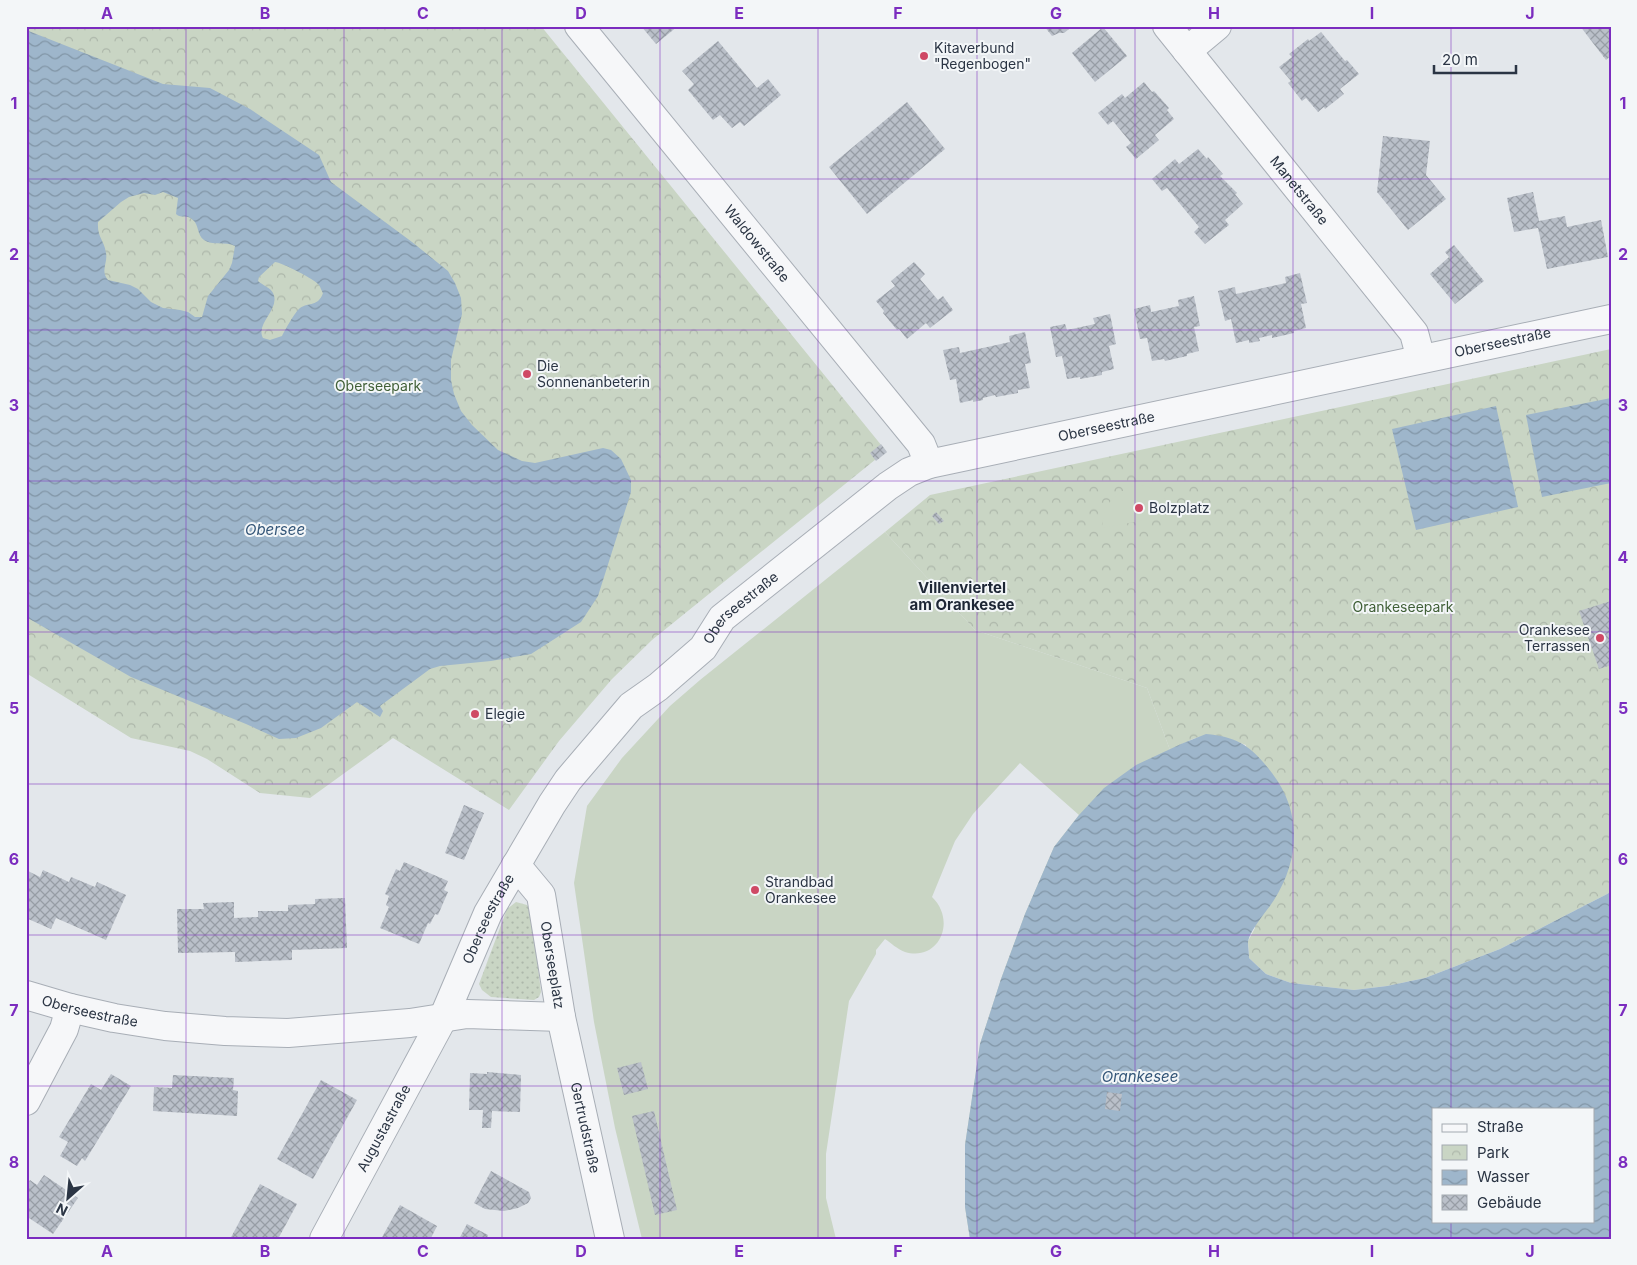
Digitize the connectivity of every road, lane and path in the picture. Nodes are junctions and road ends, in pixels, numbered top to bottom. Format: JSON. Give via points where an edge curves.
{"nodes":[{"id":1,"x":579,"y":26,"type":"edge"},
{"id":2,"x":1167,"y":26,"type":"edge"},
{"id":3,"x":1217,"y":26,"type":"edge"},
{"id":4,"x":1187,"y":51,"type":"junction"},
{"id":5,"x":1611,"y":319,"type":"edge"},
{"id":6,"x":1421,"y":360,"type":"junction"},
{"id":7,"x":929,"y":464,"type":"junction"},
{"id":8,"x":516,"y":865,"type":"junction"},
{"id":9,"x":26,"y":995,"type":"edge"},
{"id":10,"x":70,"y":1008,"type":"junction"},
{"id":11,"x":444,"y":1016,"type":"junction"},
{"id":12,"x":561,"y":1017,"type":"junction"},
{"id":13,"x":26,"y":1102,"type":"edge"},
{"id":14,"x":324,"y":1239,"type":"edge"},
{"id":15,"x":610,"y":1239,"type":"edge"}],
"edges":[{"from":1,"to":7,"type":"street","name":"Waldowstraße","via":[[920,444]]},
{"from":2,"to":4,"type":"street","name":"Manetstraße"},
{"from":3,"to":4,"type":"street"},
{"from":4,"to":6,"type":"street","name":"Manetstraße","via":[[1414,333]]},
{"from":5,"to":6,"type":"street","name":"Oberseestraße"},
{"from":6,"to":7,"type":"street","name":"Oberseestraße"},
{"from":7,"to":8,"type":"street","name":"Oberseestraße","via":[[888,486],[722,618],[703,648],[631,706],[568,780]]},
{"from":8,"to":11,"type":"street","name":"Oberseestraße","via":[[488,914]]},
{"from":8,"to":12,"type":"street","name":"Oberseeplatz","via":[[540,895]]},
{"from":9,"to":10,"type":"street","name":"Oberseestraße"},
{"from":10,"to":11,"type":"street","name":"Oberseestraße","via":[[165,1026],[288,1033],[410,1023]]},
{"from":10,"to":13,"type":"street","via":[[64,1029]]},
{"from":11,"to":12,"type":"street","name":"Oberseeplatz"},
{"from":11,"to":14,"type":"street","name":"Augustastraße"},
{"from":12,"to":15,"type":"street","name":"Gertrudstraße"}]}
